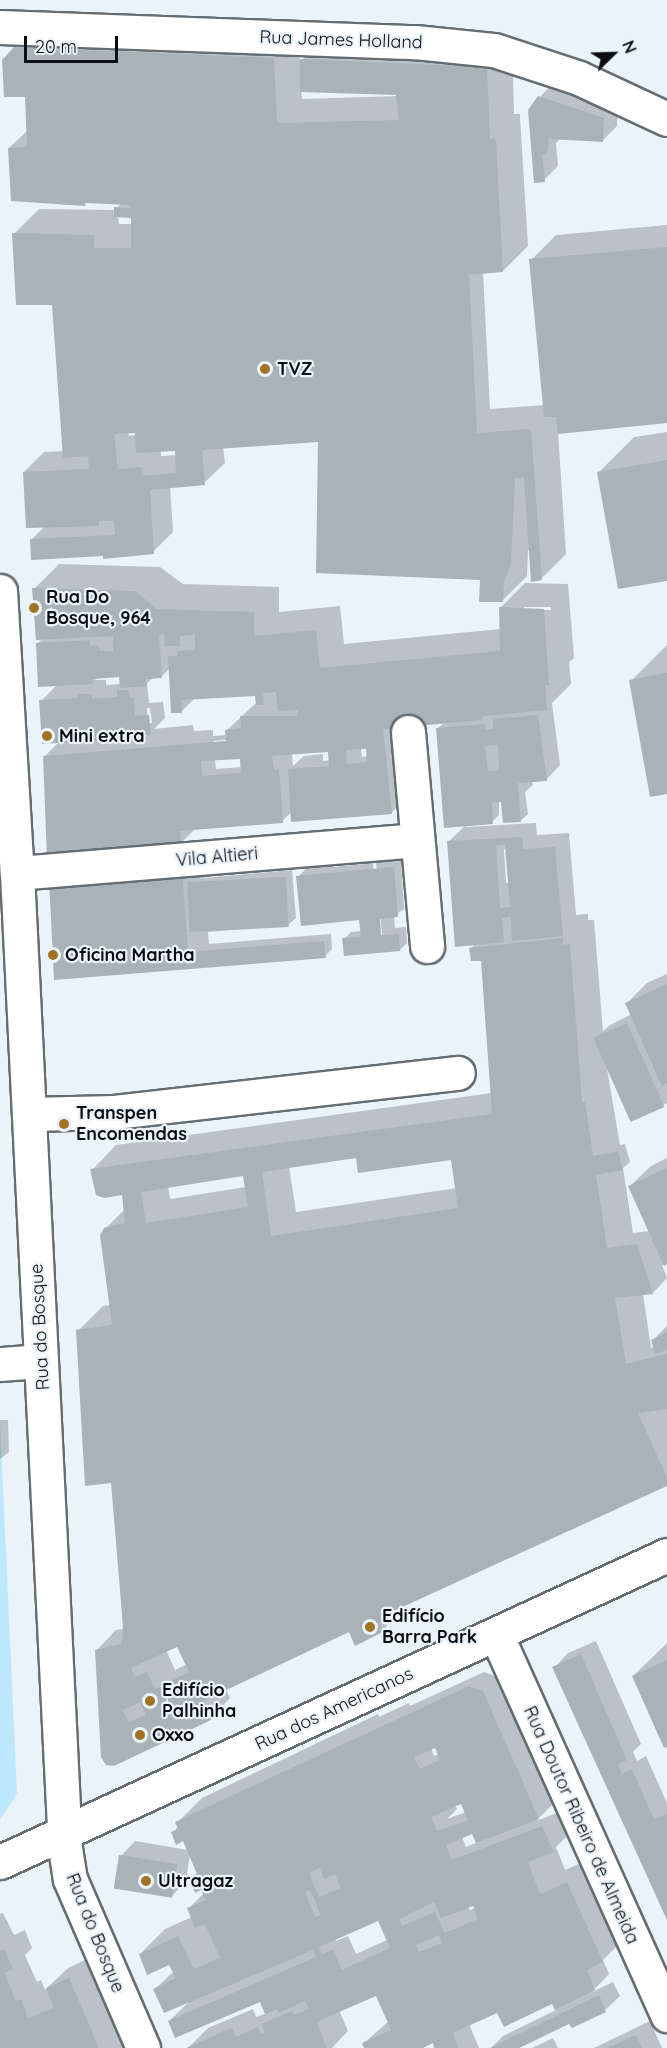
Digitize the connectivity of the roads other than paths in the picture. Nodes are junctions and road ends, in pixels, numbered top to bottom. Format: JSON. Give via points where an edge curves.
{"nodes":[{"id":1,"x":0,"y":27,"type":"edge"},
{"id":2,"x":667,"y":119,"type":"edge"},
{"id":3,"x":0,"y":591,"type":"edge"},
{"id":4,"x":408,"y":732,"type":"dead end"},
{"id":5,"x":417,"y":840,"type":"junction"},
{"id":6,"x":17,"y":873,"type":"junction"},
{"id":7,"x":427,"y":946,"type":"dead end"},
{"id":8,"x":458,"y":1073,"type":"dead end"},
{"id":9,"x":29,"y":1114,"type":"junction"},
{"id":10,"x":41,"y":1361,"type":"junction"},
{"id":11,"x":0,"y":1364,"type":"edge"},
{"id":12,"x":667,"y":1555,"type":"edge"},
{"id":13,"x":496,"y":1635,"type":"junction"},
{"id":14,"x":64,"y":1832,"type":"junction"},
{"id":15,"x":0,"y":1862,"type":"edge"},
{"id":16,"x":667,"y":2015,"type":"edge"},
{"id":17,"x":143,"y":2048,"type":"edge"}],
"edges":[{"from":1,"to":2,"type":"street","name":"Rua James Holland","via":[[485,48],[579,78]]},
{"from":3,"to":6,"type":"street","name":"Rua do Bosque"},
{"from":4,"to":5,"type":"street"},
{"from":5,"to":6,"type":"street","name":"Vila Altieri"},
{"from":5,"to":7,"type":"street"},
{"from":6,"to":9,"type":"street","name":"Rua do Bosque"},
{"from":8,"to":9,"type":"street","via":[[114,1112]]},
{"from":9,"to":10,"type":"street","name":"Rua do Bosque"},
{"from":10,"to":11,"type":"street"},
{"from":10,"to":14,"type":"street","name":"Rua do Bosque"},
{"from":12,"to":13,"type":"street","name":"Rua dos Americanos"},
{"from":13,"to":14,"type":"street","name":"Rua dos Americanos"},
{"from":13,"to":16,"type":"street","name":"Rua Doutor Ribeiro de Almeida"},
{"from":14,"to":15,"type":"street","name":"Rua dos Americanos"},
{"from":14,"to":17,"type":"street","name":"Rua do Bosque","via":[[70,1879]]}]}
